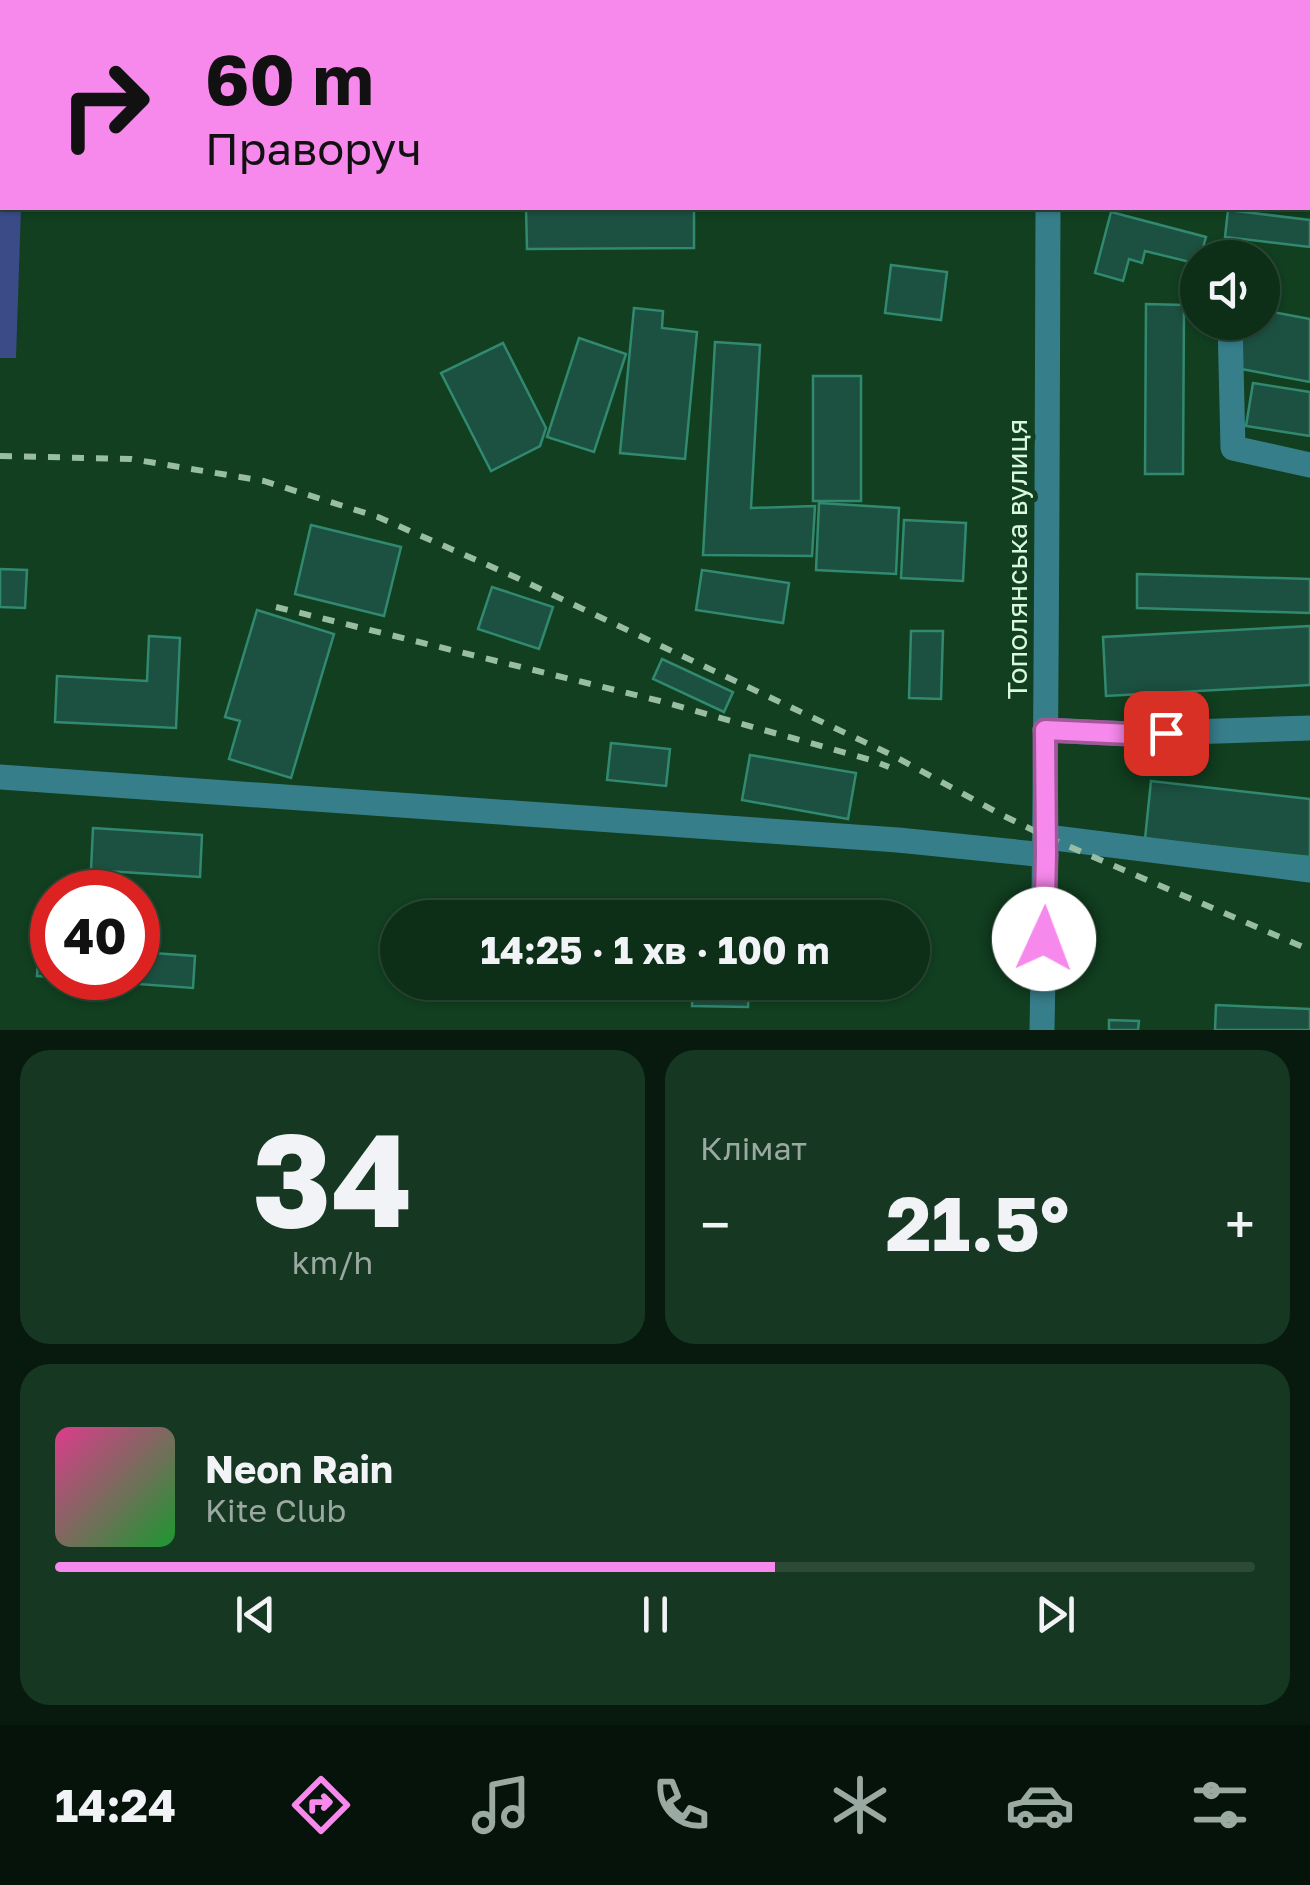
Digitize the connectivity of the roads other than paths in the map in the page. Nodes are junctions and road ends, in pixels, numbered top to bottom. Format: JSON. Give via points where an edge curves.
{"nodes":[{"id":1,"x":1048,"y":210,"type":"edge"},
{"id":2,"x":1230,"y":340,"type":"edge"},
{"id":3,"x":1310,"y":465,"type":"edge"},
{"id":4,"x":1310,"y":728,"type":"edge"},
{"id":5,"x":1045,"y":730,"type":"junction"},
{"id":6,"x":0,"y":777,"type":"edge"},
{"id":7,"x":1046,"y":846,"type":"junction"},
{"id":8,"x":1310,"y":870,"type":"edge"},
{"id":9,"x":1042,"y":1030,"type":"edge"}],
"edges":[{"from":1,"to":5,"type":"street","name":"Тополянська вулиця"},
{"from":2,"to":3,"type":"street","via":[[1233,448]]},
{"from":4,"to":5,"type":"street"},
{"from":5,"to":7,"type":"street","name":"Тополянська вулиця"},
{"from":6,"to":7,"type":"street"},
{"from":7,"to":8,"type":"street"},
{"from":7,"to":9,"type":"street","name":"Тополянська вулиця"}]}
